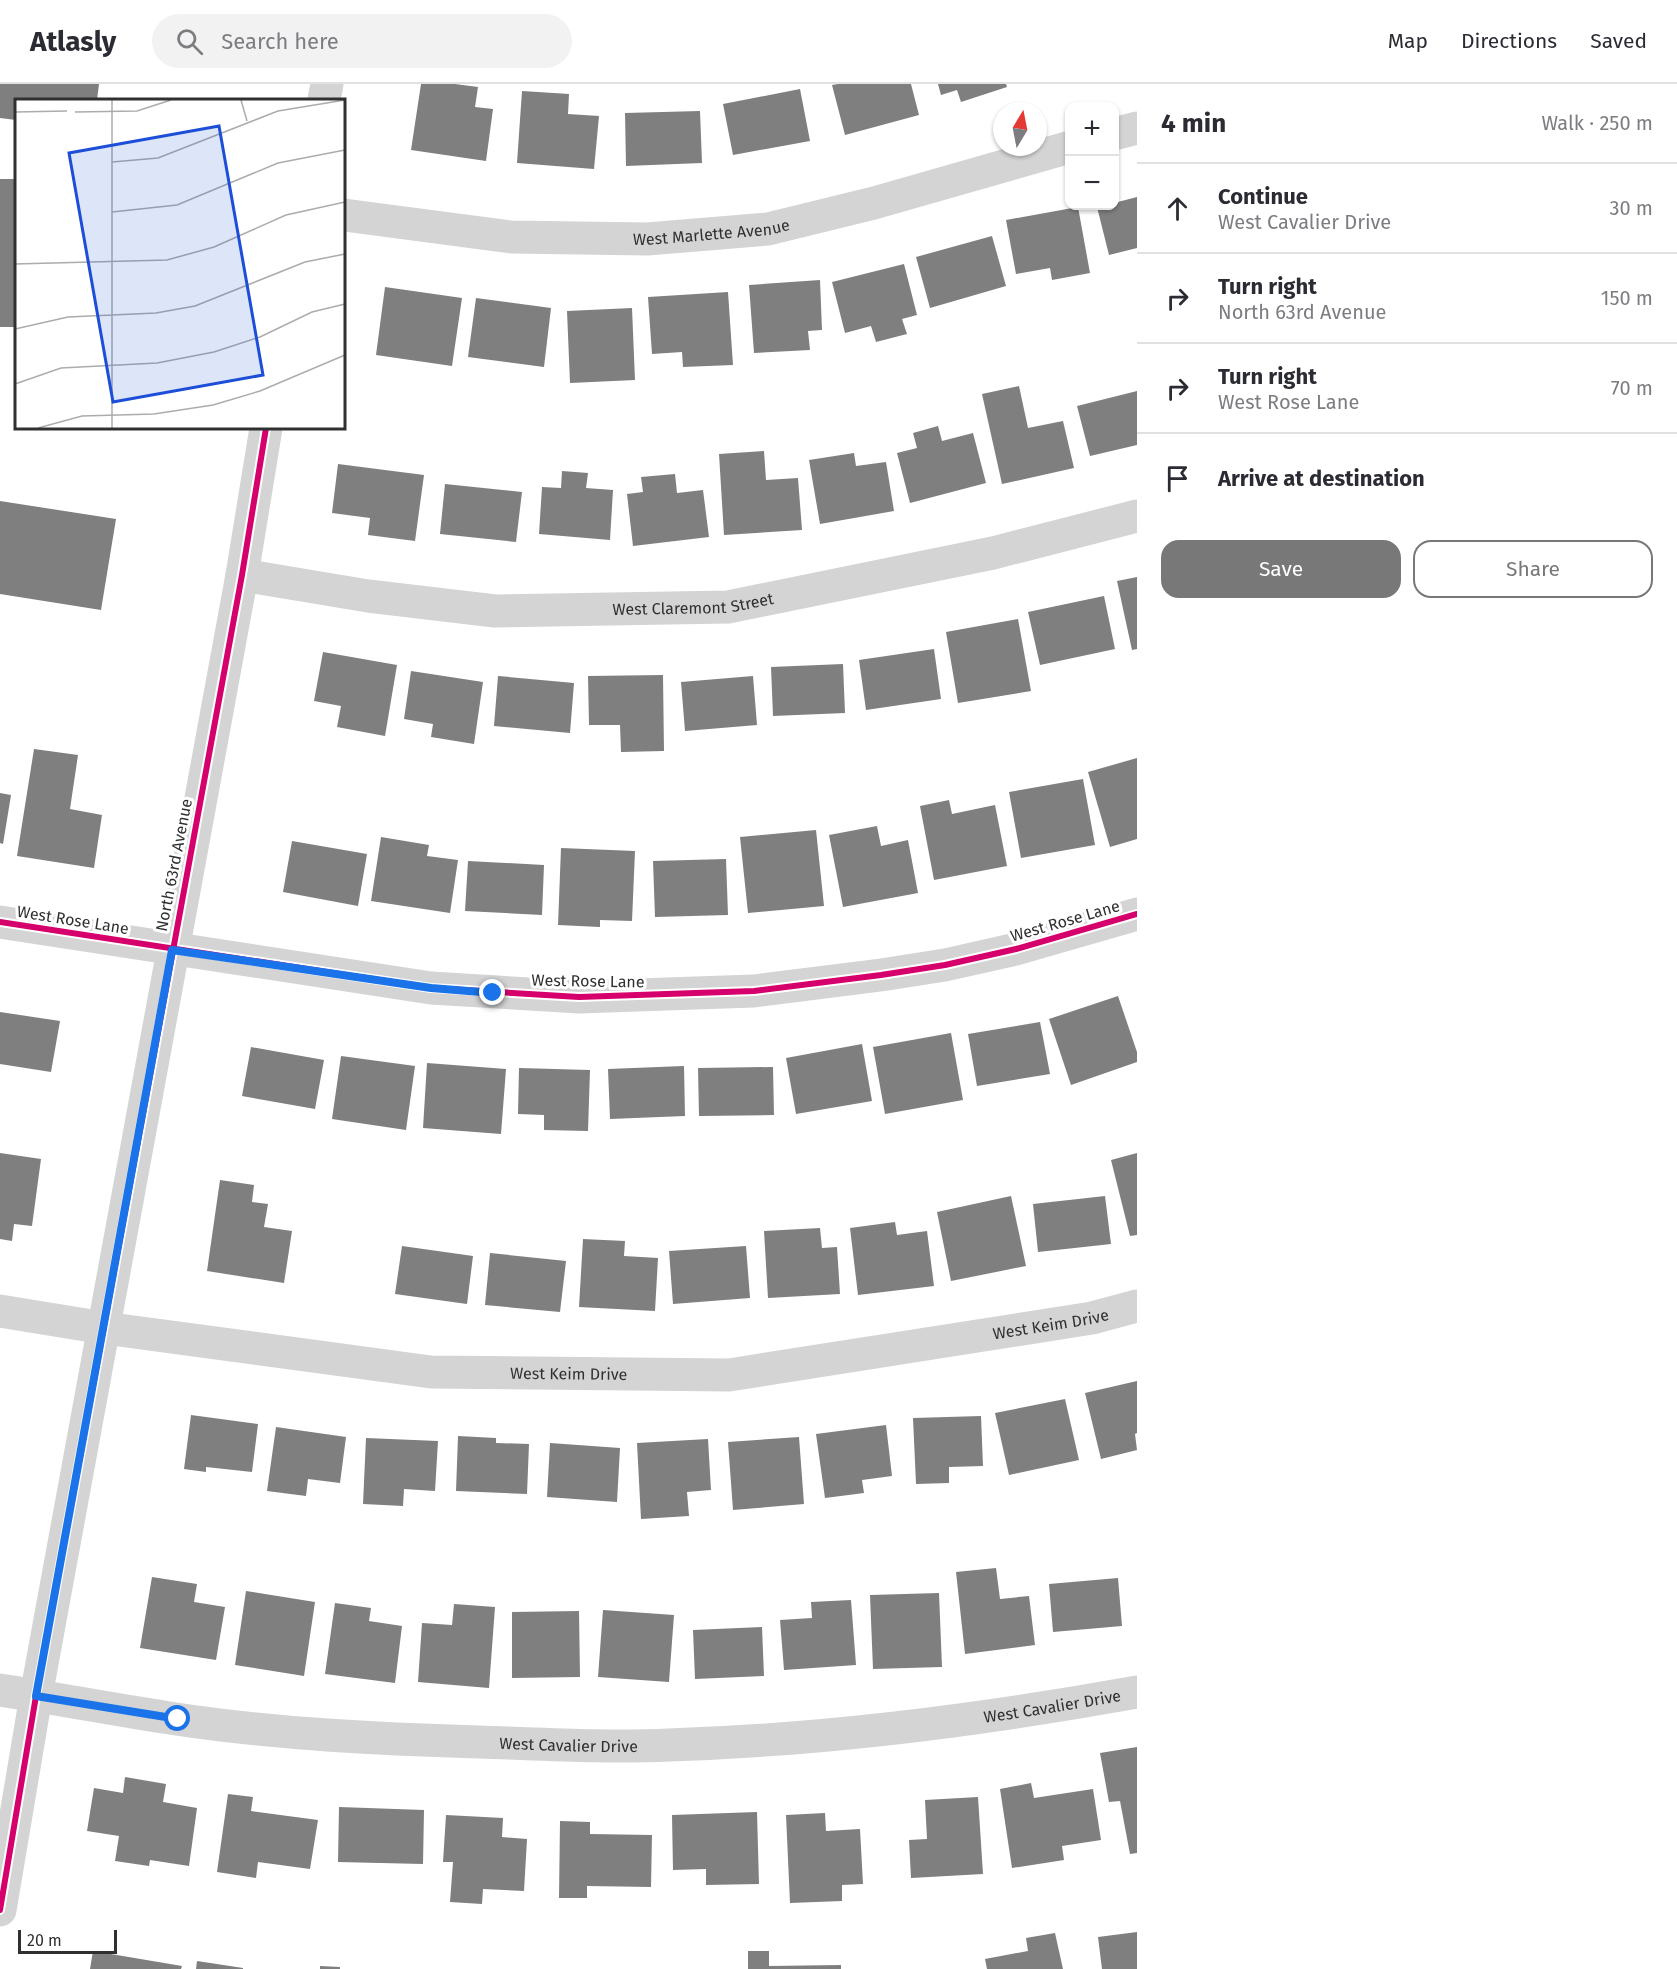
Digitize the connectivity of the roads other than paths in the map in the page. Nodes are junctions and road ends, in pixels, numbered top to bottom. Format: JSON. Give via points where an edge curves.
{"nodes":[{"id":1,"x":327,"y":84,"type":"edge"},
{"id":2,"x":324,"y":99,"type":"edge"},
{"id":3,"x":1137,"y":128,"type":"edge"},
{"id":4,"x":1119,"y":133,"type":"edge"},
{"id":5,"x":1065,"y":148,"type":"edge"},
{"id":6,"x":345,"y":215,"type":"edge"},
{"id":7,"x":266,"y":429,"type":"edge"},
{"id":8,"x":1137,"y":516,"type":"edge"},
{"id":9,"x":242,"y":574,"type":"junction"},
{"id":10,"x":1137,"y":914,"type":"edge"},
{"id":11,"x":0,"y":922,"type":"edge"},
{"id":12,"x":172,"y":950,"type":"junction"},
{"id":13,"x":1137,"y":1306,"type":"edge"},
{"id":14,"x":0,"y":1311,"type":"edge"},
{"id":15,"x":104,"y":1328,"type":"junction"},
{"id":16,"x":0,"y":1690,"type":"edge"},
{"id":17,"x":1137,"y":1692,"type":"edge"},
{"id":18,"x":36,"y":1696,"type":"junction"},
{"id":19,"x":0,"y":1910,"type":"edge"}],
"edges":[{"from":1,"to":2,"type":"street"},
{"from":3,"to":4,"type":"street"},
{"from":5,"to":6,"type":"street","name":"West Marlette Avenue","via":[[874,204],[768,229],[647,239],[511,237]]},
{"from":7,"to":9,"type":"street","name":"North 63rd Avenue"},
{"from":8,"to":9,"type":"street","name":"West Claremont Street","via":[[993,553],[728,607],[495,611],[368,596]]},
{"from":9,"to":12,"type":"street","name":"North 63rd Avenue"},
{"from":10,"to":12,"type":"street","name":"West Rose Lane","via":[[945,965],[754,992],[579,997],[431,988]]},
{"from":11,"to":12,"type":"street","name":"West Rose Lane"},
{"from":12,"to":15,"type":"street","name":"North 63rd Avenue"},
{"from":13,"to":15,"type":"street","name":"West Keim Drive","via":[[1092,1318],[729,1375],[431,1372]]},
{"from":14,"to":15,"type":"street","name":"West Keim Drive"},
{"from":15,"to":18,"type":"street","name":"North 63rd Avenue"},
{"from":16,"to":18,"type":"street","name":"West Cavalier Drive"},
{"from":17,"to":18,"type":"street","name":"West Cavalier Drive","via":[[913,1727],[667,1746],[376,1739],[178,1719]]},
{"from":18,"to":19,"type":"street","name":"North 63rd Avenue"}]}
